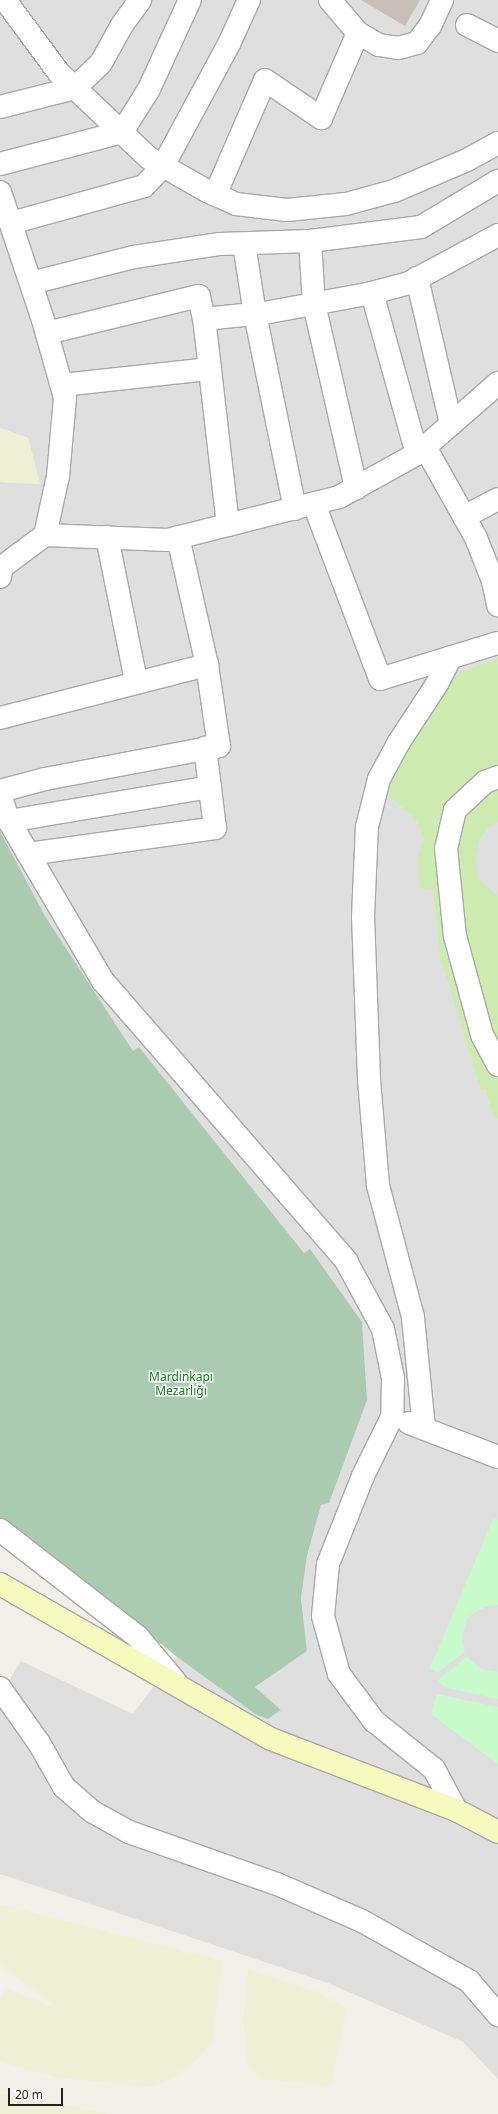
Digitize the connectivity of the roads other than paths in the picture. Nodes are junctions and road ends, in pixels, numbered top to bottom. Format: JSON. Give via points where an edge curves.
{"nodes":[{"id":1,"x":5,"y":0,"type":"edge"},
{"id":2,"x":140,"y":0,"type":"edge"},
{"id":3,"x":190,"y":0,"type":"edge"},
{"id":4,"x":249,"y":0,"type":"edge"},
{"id":5,"x":330,"y":0,"type":"edge"},
{"id":6,"x":442,"y":0,"type":"edge"},
{"id":7,"x":467,"y":25,"type":"dead end"},
{"id":8,"x":358,"y":33,"type":"junction"},
{"id":9,"x":498,"y":41,"type":"edge"},
{"id":10,"x":75,"y":88,"type":"junction"},
{"id":11,"x":0,"y":107,"type":"edge"},
{"id":12,"x":122,"y":132,"type":"junction"},
{"id":13,"x":495,"y":144,"type":"edge"},
{"id":14,"x":0,"y":164,"type":"edge"},
{"id":15,"x":163,"y":166,"type":"junction"},
{"id":16,"x":498,"y":181,"type":"edge"},
{"id":17,"x":0,"y":192,"type":"edge"},
{"id":18,"x":215,"y":195,"type":"junction"},
{"id":19,"x":11,"y":223,"type":"junction"},
{"id":20,"x":498,"y":234,"type":"edge"},
{"id":21,"x":310,"y":241,"type":"junction"},
{"id":22,"x":244,"y":244,"type":"junction"},
{"id":23,"x":417,"y":278,"type":"junction"},
{"id":24,"x":31,"y":282,"type":"junction"},
{"id":25,"x":372,"y":293,"type":"junction"},
{"id":26,"x":314,"y":304,"type":"junction"},
{"id":27,"x":255,"y":314,"type":"junction"},
{"id":28,"x":204,"y":319,"type":"junction"},
{"id":29,"x":47,"y":333,"type":"junction"},
{"id":30,"x":210,"y":369,"type":"junction"},
{"id":31,"x":498,"y":383,"type":"edge"},
{"id":32,"x":62,"y":385,"type":"junction"},
{"id":33,"x":452,"y":424,"type":"junction"},
{"id":34,"x":421,"y":450,"type":"junction"},
{"id":35,"x":356,"y":488,"type":"junction"},
{"id":36,"x":498,"y":499,"type":"edge"},
{"id":37,"x":305,"y":506,"type":"junction"},
{"id":38,"x":464,"y":517,"type":"junction"},
{"id":39,"x":228,"y":525,"type":"junction"},
{"id":40,"x":45,"y":535,"type":"junction"},
{"id":41,"x":107,"y":537,"type":"junction"},
{"id":42,"x":178,"y":538,"type":"junction"},
{"id":43,"x":0,"y":577,"type":"edge"},
{"id":44,"x":498,"y":605,"type":"edge"},
{"id":45,"x":498,"y":643,"type":"edge"},
{"id":46,"x":451,"y":657,"type":"junction"},
{"id":47,"x":207,"y":665,"type":"junction"},
{"id":48,"x":136,"y":681,"type":"junction"},
{"id":49,"x":0,"y":718,"type":"edge"},
{"id":50,"x":205,"y":748,"type":"junction"},
{"id":51,"x":498,"y":777,"type":"edge"},
{"id":52,"x":210,"y":787,"type":"junction"},
{"id":53,"x":0,"y":791,"type":"edge"},
{"id":54,"x":0,"y":795,"type":"edge"},
{"id":55,"x":9,"y":821,"type":"junction"},
{"id":56,"x":28,"y":854,"type":"junction"},
{"id":57,"x":498,"y":1065,"type":"edge"},
{"id":58,"x":392,"y":1417,"type":"junction"},
{"id":59,"x":424,"y":1428,"type":"junction"},
{"id":60,"x":498,"y":1456,"type":"edge"},
{"id":61,"x":0,"y":1530,"type":"edge"},
{"id":62,"x":0,"y":1584,"type":"edge"},
{"id":63,"x":0,"y":1688,"type":"edge"},
{"id":64,"x":181,"y":1688,"type":"junction"},
{"id":65,"x":456,"y":1810,"type":"junction"},
{"id":66,"x":498,"y":1832,"type":"edge"},
{"id":67,"x":498,"y":2015,"type":"edge"}],
"edges":[{"from":1,"to":10,"type":"street","via":[[59,73]]},
{"from":2,"to":10,"type":"street","via":[[122,25],[101,63]]},
{"from":3,"to":12,"type":"street","via":[[149,89]]},
{"from":4,"to":15,"type":"street","via":[[229,44]]},
{"from":5,"to":8,"type":"street"},
{"from":6,"to":8,"type":"street","via":[[430,26],[417,43],[398,48],[379,46]]},
{"from":7,"to":9,"type":"street"},
{"from":8,"to":18,"type":"street","via":[[322,118],[265,80]]},
{"from":10,"to":11,"type":"street"},
{"from":10,"to":12,"type":"street"},
{"from":12,"to":14,"type":"street"},
{"from":12,"to":15,"type":"street","via":[[149,158]]},
{"from":13,"to":18,"type":"street","via":[[394,192],[346,204],[288,210],[236,204]]},
{"from":15,"to":18,"type":"street"},
{"from":15,"to":19,"type":"street","via":[[144,186]]},
{"from":16,"to":21,"type":"street","via":[[421,227]]},
{"from":17,"to":19,"type":"street"},
{"from":19,"to":24,"type":"street"},
{"from":20,"to":23,"type":"street"},
{"from":21,"to":22,"type":"street"},
{"from":21,"to":26,"type":"street"},
{"from":22,"to":24,"type":"street","via":[[134,256]]},
{"from":22,"to":27,"type":"street"},
{"from":23,"to":25,"type":"street"},
{"from":23,"to":33,"type":"street"},
{"from":24,"to":29,"type":"street"},
{"from":25,"to":26,"type":"street"},
{"from":25,"to":34,"type":"street"},
{"from":26,"to":27,"type":"street"},
{"from":26,"to":35,"type":"street"},
{"from":27,"to":28,"type":"street"},
{"from":27,"to":37,"type":"street"},
{"from":28,"to":29,"type":"street","via":[[199,296]]},
{"from":28,"to":30,"type":"street"},
{"from":29,"to":32,"type":"street"},
{"from":30,"to":32,"type":"street"},
{"from":30,"to":39,"type":"street"},
{"from":31,"to":33,"type":"street"},
{"from":32,"to":40,"type":"street","via":[[65,398],[58,476]]},
{"from":33,"to":34,"type":"street"},
{"from":34,"to":35,"type":"street"},
{"from":34,"to":38,"type":"street"},
{"from":35,"to":37,"type":"street","via":[[339,498]]},
{"from":36,"to":38,"type":"street"},
{"from":37,"to":39,"type":"street"},
{"from":37,"to":46,"type":"street","via":[[380,679]]},
{"from":38,"to":44,"type":"street","via":[[493,581]]},
{"from":39,"to":42,"type":"street"},
{"from":40,"to":41,"type":"street"},
{"from":40,"to":43,"type":"street","via":[[2,567]]},
{"from":41,"to":42,"type":"street","via":[[168,540]]},
{"from":41,"to":48,"type":"street"},
{"from":42,"to":47,"type":"street"},
{"from":45,"to":46,"type":"street"},
{"from":46,"to":59,"type":"street","via":[[379,780],[367,827],[364,903],[369,1079],[378,1185],[413,1317]]},
{"from":47,"to":48,"type":"street"},
{"from":47,"to":50,"type":"street","via":[[219,746]]},
{"from":48,"to":49,"type":"street"},
{"from":50,"to":52,"type":"street"},
{"from":50,"to":53,"type":"street","via":[[44,779]]},
{"from":51,"to":57,"type":"street","via":[[485,782],[455,810],[446,848],[455,936],[482,1035]]},
{"from":52,"to":55,"type":"street"},
{"from":52,"to":56,"type":"street","via":[[215,828]]},
{"from":54,"to":55,"type":"street"},
{"from":55,"to":56,"type":"street"},
{"from":56,"to":58,"type":"street","via":[[103,981],[346,1261],[383,1329],[394,1378]]},
{"from":58,"to":59,"type":"street"},
{"from":58,"to":65,"type":"street","via":[[363,1476],[328,1564],[324,1616],[339,1674],[374,1721],[434,1769]]},
{"from":59,"to":60,"type":"street"},
{"from":61,"to":64,"type":"street","via":[[138,1637]]},
{"from":62,"to":64,"type":"street"},
{"from":63,"to":67,"type":"street","via":[[39,1743],[64,1787],[93,1812],[129,1832],[276,1884],[362,1921],[469,1982]]},
{"from":64,"to":65,"type":"street","via":[[271,1739]]},
{"from":65,"to":66,"type":"street"}]}
